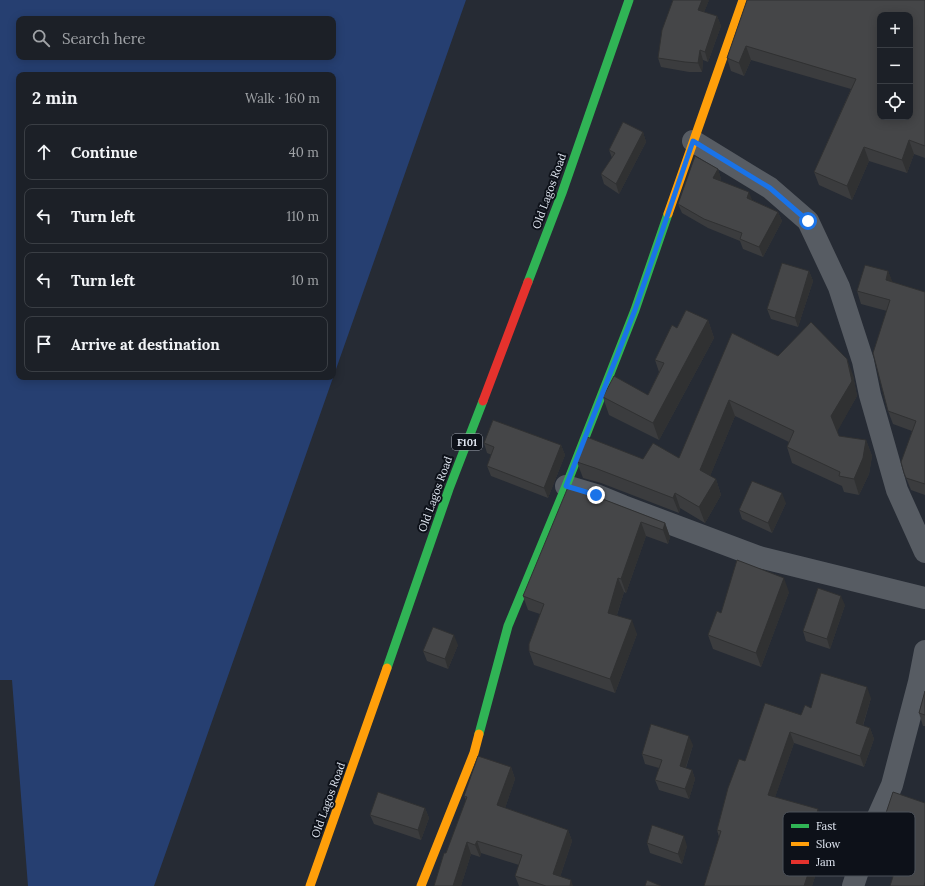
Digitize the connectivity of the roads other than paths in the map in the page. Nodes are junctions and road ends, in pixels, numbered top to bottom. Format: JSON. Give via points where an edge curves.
{"nodes":[{"id":1,"x":629,"y":0,"type":"edge"},
{"id":2,"x":743,"y":0,"type":"edge"},
{"id":3,"x":693,"y":141,"type":"junction"},
{"id":4,"x":566,"y":486,"type":"junction"},
{"id":5,"x":925,"y":552,"type":"edge"},
{"id":6,"x":925,"y":598,"type":"edge"},
{"id":7,"x":925,"y":651,"type":"edge"},
{"id":8,"x":922,"y":683,"type":"edge"},
{"id":9,"x":880,"y":812,"type":"edge"},
{"id":10,"x":856,"y":876,"type":"edge"},
{"id":11,"x":310,"y":886,"type":"edge"},
{"id":12,"x":421,"y":886,"type":"edge"},
{"id":13,"x":853,"y":886,"type":"edge"}],
"edges":[{"from":1,"to":11,"type":"street","name":"Old Lagos Road","number":"F101","via":[[562,193],[449,489]]},
{"from":2,"to":3,"type":"street"},
{"from":3,"to":4,"type":"street","via":[[635,310]]},
{"from":3,"to":5,"type":"street","via":[[770,188],[808,221],[839,286],[863,361],[897,490]]},
{"from":4,"to":6,"type":"street","via":[[759,557]]},
{"from":4,"to":12,"type":"street","via":[[508,626],[474,753]]},
{"from":7,"to":8,"type":"street"},
{"from":8,"to":9,"type":"street","via":[[892,785]]},
{"from":10,"to":13,"type":"street"}]}
